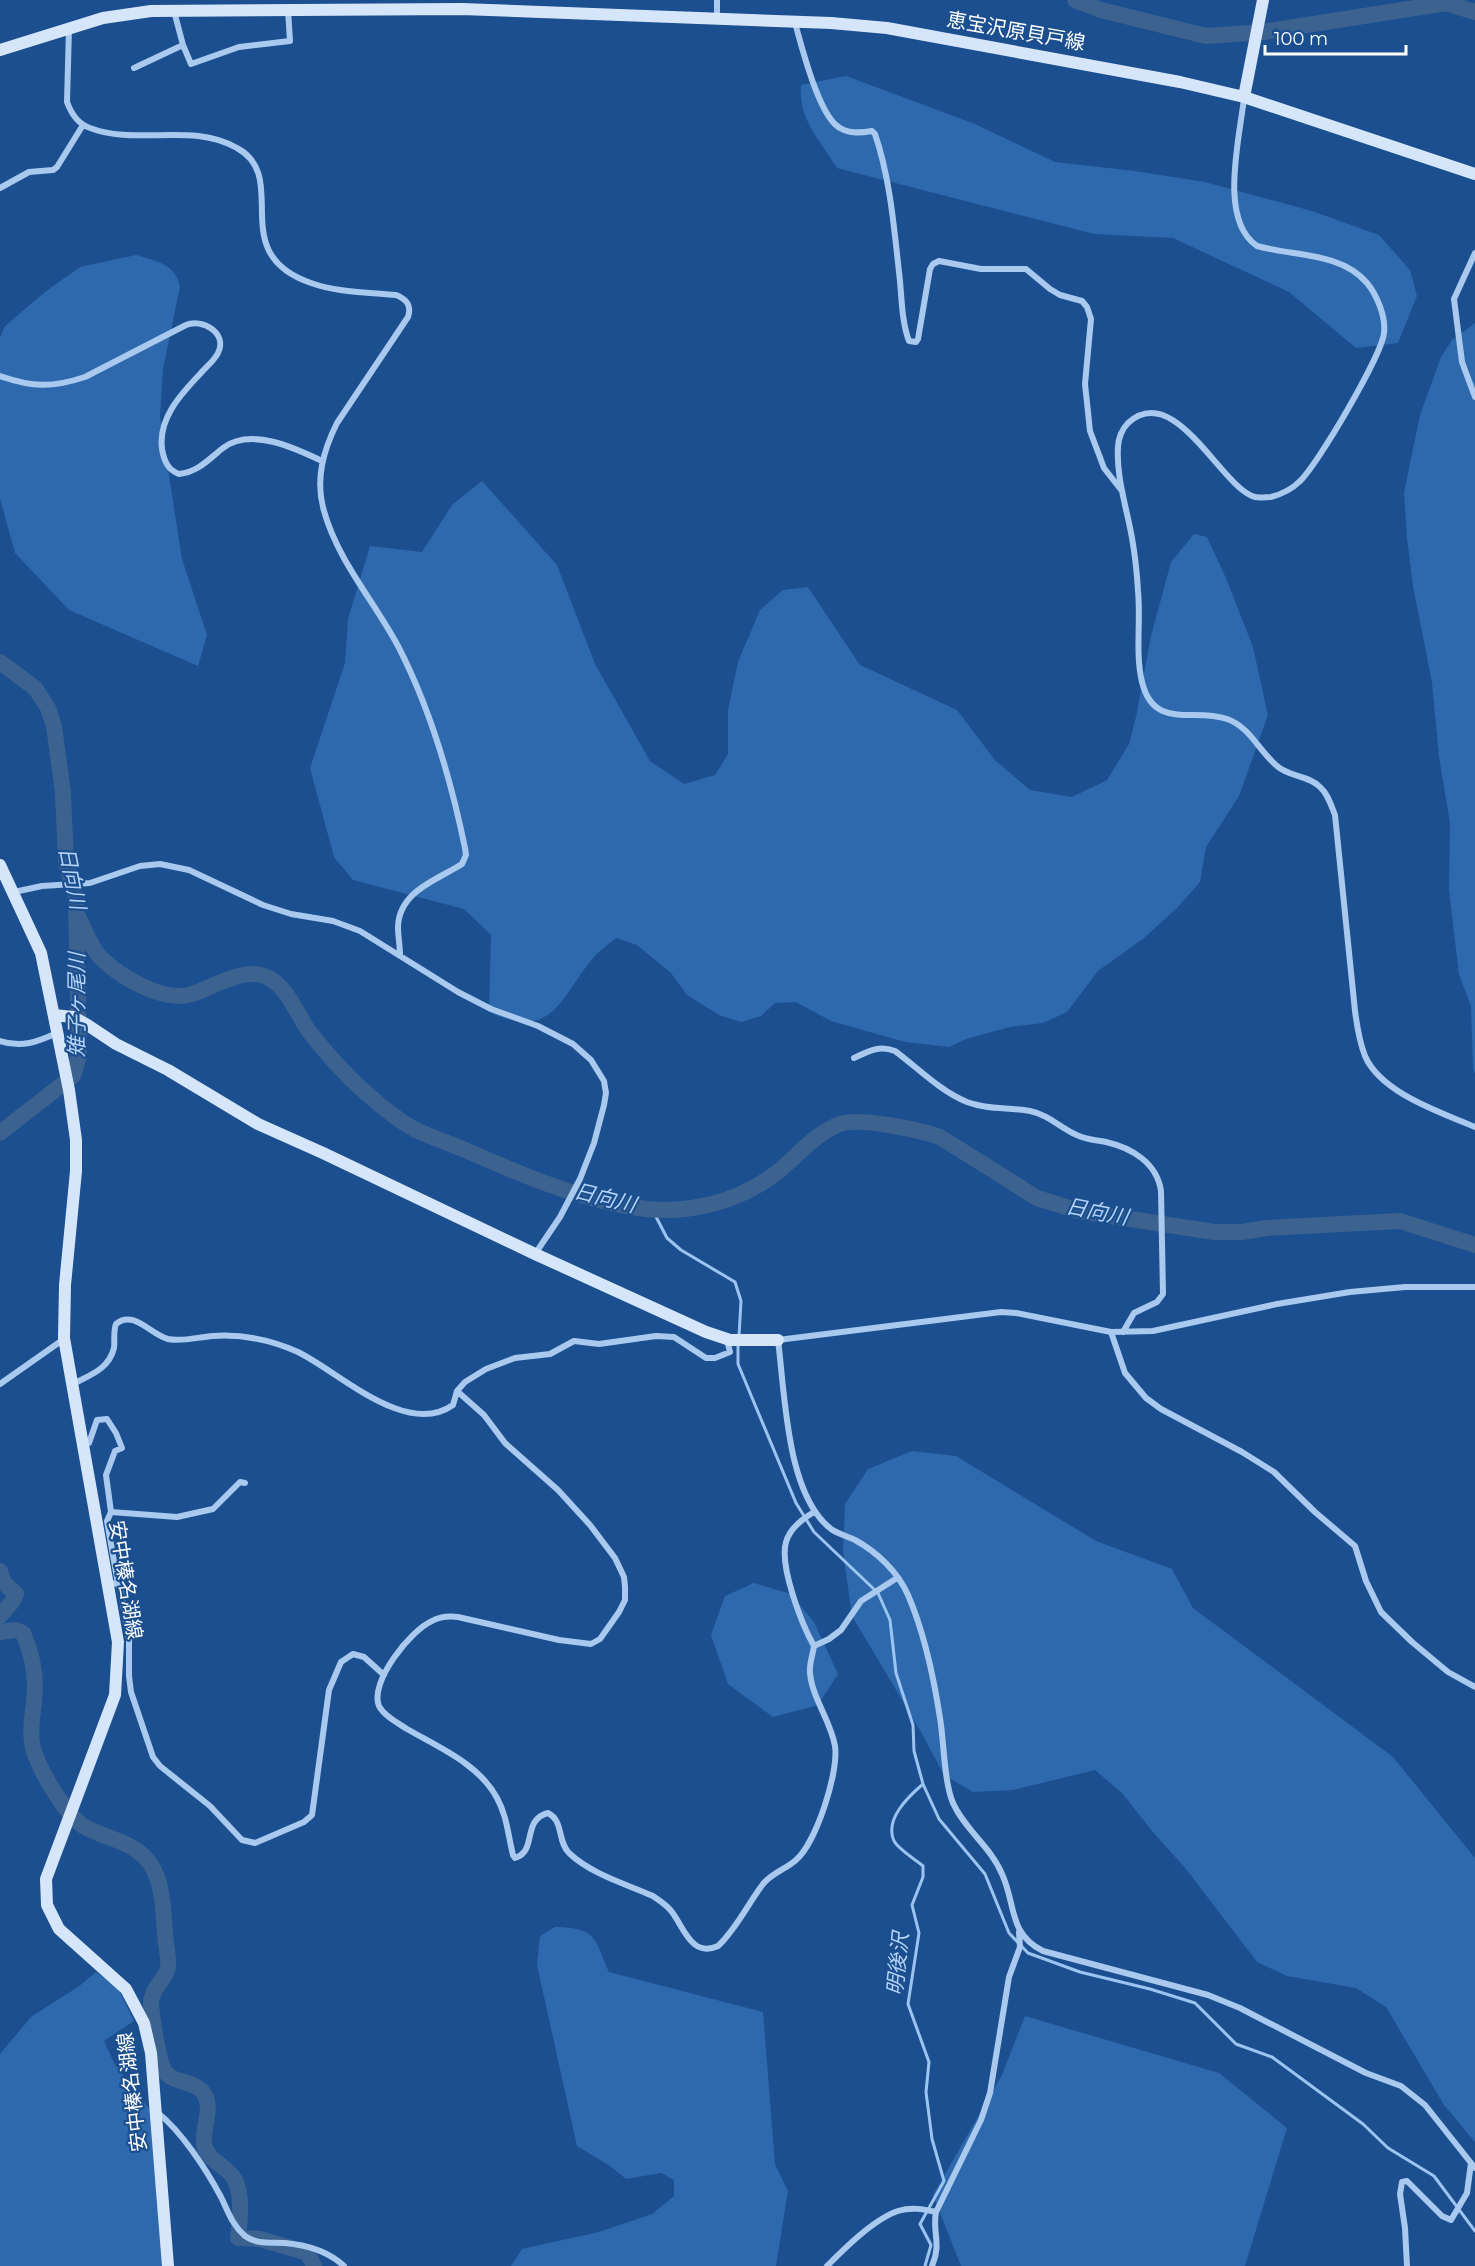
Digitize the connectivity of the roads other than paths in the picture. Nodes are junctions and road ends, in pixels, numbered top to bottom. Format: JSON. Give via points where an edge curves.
{"nodes":[{"id":1,"x":717,"y":0,"type":"edge"},
{"id":2,"x":1263,"y":0,"type":"edge"},
{"id":3,"x":234,"y":4,"type":"edge"},
{"id":4,"x":503,"y":5,"type":"edge"},
{"id":5,"x":174,"y":10,"type":"junction"},
{"id":6,"x":288,"y":10,"type":"junction"},
{"id":7,"x":717,"y":20,"type":"junction"},
{"id":8,"x":795,"y":23,"type":"junction"},
{"id":9,"x":69,"y":28,"type":"junction"},
{"id":10,"x":183,"y":45,"type":"junction"},
{"id":11,"x":0,"y":50,"type":"edge"},
{"id":12,"x":134,"y":68,"type":"dead end"},
{"id":13,"x":1244,"y":97,"type":"junction"},
{"id":14,"x":83,"y":125,"type":"junction"},
{"id":15,"x":1475,"y":174,"type":"edge"},
{"id":16,"x":0,"y":188,"type":"edge"},
{"id":17,"x":1475,"y":253,"type":"edge"},
{"id":18,"x":0,"y":376,"type":"edge"},
{"id":19,"x":1475,"y":397,"type":"edge"},
{"id":20,"x":322,"y":461,"type":"junction"},
{"id":21,"x":1122,"y":491,"type":"junction"},
{"id":22,"x":0,"y":864,"type":"edge"},
{"id":23,"x":14,"y":892,"type":"junction"},
{"id":24,"x":400,"y":955,"type":"junction"},
{"id":25,"x":54,"y":1015,"type":"junction"},
{"id":26,"x":58,"y":1033,"type":"junction"},
{"id":27,"x":0,"y":1041,"type":"edge"},
{"id":28,"x":854,"y":1058,"type":"dead end"},
{"id":29,"x":1475,"y":1127,"type":"edge"},
{"id":30,"x":535,"y":1254,"type":"junction"},
{"id":31,"x":1475,"y":1287,"type":"edge"},
{"id":32,"x":1111,"y":1332,"type":"junction"},
{"id":33,"x":1123,"y":1332,"type":"junction"},
{"id":34,"x":64,"y":1338,"type":"junction"},
{"id":35,"x":733,"y":1340,"type":"junction"},
{"id":36,"x":778,"y":1340,"type":"junction"},
{"id":37,"x":0,"y":1383,"type":"edge"},
{"id":38,"x":73,"y":1384,"type":"junction"},
{"id":39,"x":457,"y":1391,"type":"junction"},
{"id":40,"x":84,"y":1446,"type":"junction"},
{"id":41,"x":245,"y":1483,"type":"dead end"},
{"id":42,"x":111,"y":1512,"type":"junction"},
{"id":43,"x":814,"y":1512,"type":"junction"},
{"id":44,"x":897,"y":1578,"type":"junction"},
{"id":45,"x":113,"y":1584,"type":"junction"},
{"id":46,"x":814,"y":1646,"type":"junction"},
{"id":47,"x":384,"y":1676,"type":"junction"},
{"id":48,"x":1475,"y":1688,"type":"edge"},
{"id":49,"x":1018,"y":1928,"type":"junction"},
{"id":50,"x":156,"y":2111,"type":"junction"},
{"id":51,"x":1473,"y":2166,"type":"edge"},
{"id":52,"x":936,"y":2211,"type":"junction"},
{"id":53,"x":168,"y":2266,"type":"edge"},
{"id":54,"x":344,"y":2266,"type":"edge"},
{"id":55,"x":827,"y":2266,"type":"edge"},
{"id":56,"x":932,"y":2266,"type":"edge"},
{"id":57,"x":1407,"y":2266,"type":"edge"}],
"edges":[{"from":1,"to":7,"type":"street"},
{"from":2,"to":13,"type":"main road"},
{"from":3,"to":5,"type":"main road","name":"恵宝沢原貝戸線"},
{"from":3,"to":6,"type":"main road","name":"恵宝沢原貝戸線"},
{"from":4,"to":6,"type":"main road","name":"恵宝沢原貝戸線"},
{"from":4,"to":7,"type":"main road","name":"恵宝沢原貝戸線"},
{"from":5,"to":9,"type":"main road","name":"恵宝沢原貝戸線","via":[[127,14]]},
{"from":5,"to":10,"type":"street"},
{"from":6,"to":10,"type":"street","via":[[290,41],[239,46],[191,64]]},
{"from":7,"to":8,"type":"main road","name":"恵宝沢原貝戸線"},
{"from":8,"to":13,"type":"main road","name":"恵宝沢原貝戸線","via":[[887,28]]},
{"from":8,"to":21,"type":"street","via":[[830,119],[843,130],[875,134],[897,245],[909,341],[918,339],[930,269],[939,261],[981,269],[1026,269],[1050,289],[1082,302],[1091,319],[1085,384],[1090,431],[1104,468]]},
{"from":9,"to":11,"type":"main road","name":"恵宝沢原貝戸線"},
{"from":9,"to":14,"type":"street","via":[[67,102]]},
{"from":10,"to":12,"type":"street"},
{"from":13,"to":15,"type":"main road","name":"恵宝沢原貝戸線"},
{"from":13,"to":21,"type":"street","via":[[1234,180],[1236,213],[1242,232],[1257,246],[1318,258],[1360,276],[1377,301],[1384,325],[1383,340],[1327,442],[1292,489],[1254,497],[1234,483],[1188,431],[1151,413],[1129,422],[1122,431],[1118,446]]},
{"from":14,"to":16,"type":"street","via":[[57,167],[29,172]]},
{"from":14,"to":20,"type":"street","via":[[110,133],[215,139],[244,152],[261,175],[264,239],[278,263],[288,272],[321,286],[396,295],[406,301],[408,316],[337,423]]},
{"from":17,"to":19,"type":"street","via":[[1454,299],[1462,362]]},
{"from":18,"to":20,"type":"street","via":[[38,386],[70,382],[186,325],[201,322],[219,339],[219,350],[164,422],[161,442],[169,468],[179,474],[193,471],[225,446],[245,439],[297,449]]},
{"from":20,"to":24,"type":"street","via":[[321,495],[329,525],[359,584],[399,648],[415,685],[443,762],[466,855],[462,864],[422,888],[402,906],[398,928]]},
{"from":21,"to":29,"type":"street","via":[[1133,541],[1140,670],[1148,697],[1166,714],[1209,715],[1241,726],[1278,768],[1309,779],[1328,796],[1335,815],[1356,1019],[1365,1055],[1392,1086]]},
{"from":22,"to":23,"type":"main road","name":"安中榛名湖線"},
{"from":23,"to":24,"type":"street","via":[[90,883],[140,866],[160,864],[189,870],[263,905],[349,926]]},
{"from":23,"to":25,"type":"main road","name":"安中榛名湖線","via":[[41,953]]},
{"from":24,"to":30,"type":"street","via":[[491,1009],[573,1044],[591,1060],[604,1081],[606,1093],[594,1143],[580,1179]]},
{"from":25,"to":26,"type":"main road","name":"安中榛名湖線"},
{"from":25,"to":30,"type":"main road","via":[[73,1017],[258,1124]]},
{"from":26,"to":27,"type":"street","via":[[21,1045]]},
{"from":26,"to":34,"type":"main road","name":"安中榛名湖線","via":[[76,1140],[64,1285]]},
{"from":28,"to":33,"type":"street","via":[[873,1049],[888,1048],[963,1100],[981,1107],[1043,1115],[1079,1136],[1131,1150],[1152,1168],[1161,1191],[1163,1294],[1157,1302],[1134,1313]]},
{"from":30,"to":35,"type":"main road","via":[[706,1332]]},
{"from":31,"to":33,"type":"street","via":[[1386,1288],[1277,1304],[1153,1331]]},
{"from":32,"to":33,"type":"street"},
{"from":32,"to":36,"type":"street","via":[[1001,1312]]},
{"from":32,"to":48,"type":"street","via":[[1125,1372],[1146,1398],[1274,1472],[1355,1546],[1381,1612],[1448,1672]]},
{"from":34,"to":37,"type":"street"},
{"from":34,"to":38,"type":"main road","name":"安中榛名湖線"},
{"from":35,"to":36,"type":"main road"},
{"from":35,"to":39,"type":"street","via":[[730,1352],[715,1358],[706,1358],[674,1337],[599,1344],[574,1341],[550,1354],[515,1358],[496,1365],[465,1382]]},
{"from":36,"to":43,"type":"street","via":[[794,1458]]},
{"from":38,"to":39,"type":"street","via":[[105,1366],[114,1348],[116,1324],[128,1319],[171,1339],[240,1336],[284,1346],[375,1399],[416,1414],[432,1415],[447,1409],[453,1405]]},
{"from":38,"to":40,"type":"main road","name":"安中榛名湖線"},
{"from":39,"to":47,"type":"street","via":[[603,1540],[622,1571],[625,1600],[600,1639],[591,1644],[458,1617],[438,1618],[406,1641]]},
{"from":40,"to":42,"type":"street","via":[[89,1443],[97,1420],[107,1419],[122,1448],[115,1451],[106,1475]]},
{"from":40,"to":45,"type":"main road","name":"安中榛名湖線"},
{"from":41,"to":42,"type":"street","via":[[240,1482],[213,1509],[177,1516]]},
{"from":42,"to":45,"type":"street","via":[[107,1521]]},
{"from":43,"to":44,"type":"street","via":[[832,1530],[875,1553]]},
{"from":43,"to":46,"type":"street","via":[[794,1527],[785,1543],[794,1599]]},
{"from":44,"to":46,"type":"street","via":[[861,1601],[841,1630]]},
{"from":44,"to":49,"type":"street","via":[[908,1595],[930,1666],[953,1803],[996,1862]]},
{"from":45,"to":47,"type":"street","via":[[129,1640],[131,1692],[153,1757],[210,1806],[242,1840],[255,1844],[312,1815],[328,1690],[341,1662],[353,1654],[364,1657]]},
{"from":45,"to":50,"type":"main road","name":"安中榛名湖線","via":[[118,1642],[115,1695],[46,1878],[47,1905],[59,1929],[126,1989],[133,2000],[144,2023],[151,2053]]},
{"from":46,"to":47,"type":"street","via":[[810,1672],[836,1754],[829,1793],[802,1854],[770,1877],[736,1926],[712,1949],[700,1948],[686,1938],[670,1909],[653,1896],[612,1879],[569,1853],[560,1839],[555,1816],[537,1818],[527,1847],[515,1858],[502,1809],[486,1783],[447,1751],[402,1726],[381,1709],[378,1699]]},
{"from":49,"to":51,"type":"street","via":[[1024,1938],[1043,1951],[1208,1995],[1366,2073],[1401,2086],[1425,2105]]},
{"from":49,"to":52,"type":"street","via":[[1020,1947],[1010,1977],[990,2093],[981,2120]]},
{"from":50,"to":53,"type":"main road","name":"安中榛名湖線"},
{"from":50,"to":54,"type":"street","via":[[180,2136],[230,2218],[248,2238],[261,2244],[295,2244],[319,2250]]},
{"from":51,"to":57,"type":"street","via":[[1467,2193],[1451,2220],[1407,2181],[1402,2182]]},
{"from":52,"to":55,"type":"street","via":[[898,2211],[880,2220]]},
{"from":52,"to":56,"type":"street","via":[[938,2242]]}]}
